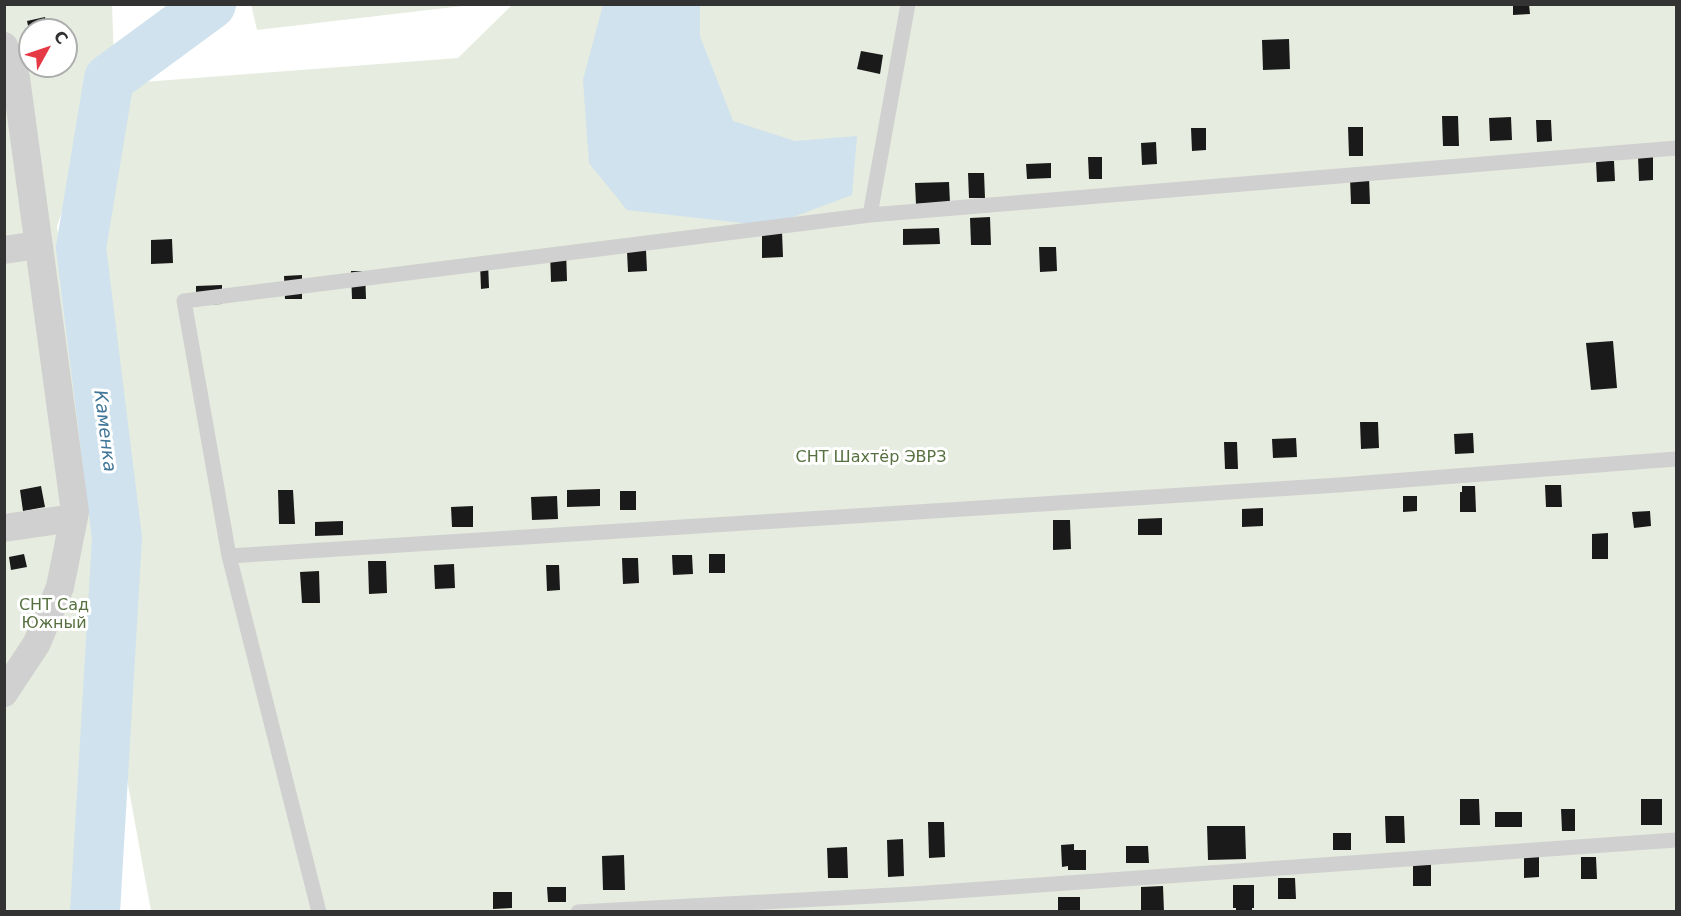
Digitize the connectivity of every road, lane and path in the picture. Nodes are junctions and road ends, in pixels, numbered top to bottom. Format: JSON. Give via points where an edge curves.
{"nodes":[{"id":1,"x":908,"y":4,"type":"edge"},
{"id":2,"x":4,"y":46,"type":"edge"},
{"id":3,"x":1677,"y":148,"type":"edge"},
{"id":4,"x":870,"y":215,"type":"junction"},
{"id":5,"x":37,"y":245,"type":"junction"},
{"id":6,"x":4,"y":250,"type":"edge"},
{"id":7,"x":1677,"y":459,"type":"edge"},
{"id":8,"x":73,"y":518,"type":"junction"},
{"id":9,"x":4,"y":528,"type":"edge"},
{"id":10,"x":230,"y":556,"type":"junction"},
{"id":11,"x":4,"y":693,"type":"edge"},
{"id":12,"x":1677,"y":840,"type":"edge"},
{"id":13,"x":319,"y":912,"type":"edge"},
{"id":14,"x":578,"y":912,"type":"edge"}],
"edges":[{"from":1,"to":4,"type":"lane"},
{"from":2,"to":5,"type":"street","via":[[16,78]]},
{"from":3,"to":4,"type":"lane"},
{"from":4,"to":10,"type":"lane","via":[[184,301]]},
{"from":5,"to":6,"type":"street"},
{"from":5,"to":8,"type":"street"},
{"from":7,"to":10,"type":"lane","via":[[1339,485]]},
{"from":8,"to":9,"type":"street"},
{"from":8,"to":11,"type":"street","via":[[60,587],[37,643]]},
{"from":10,"to":13,"type":"lane"},
{"from":12,"to":14,"type":"lane","via":[[924,893]]}]}
